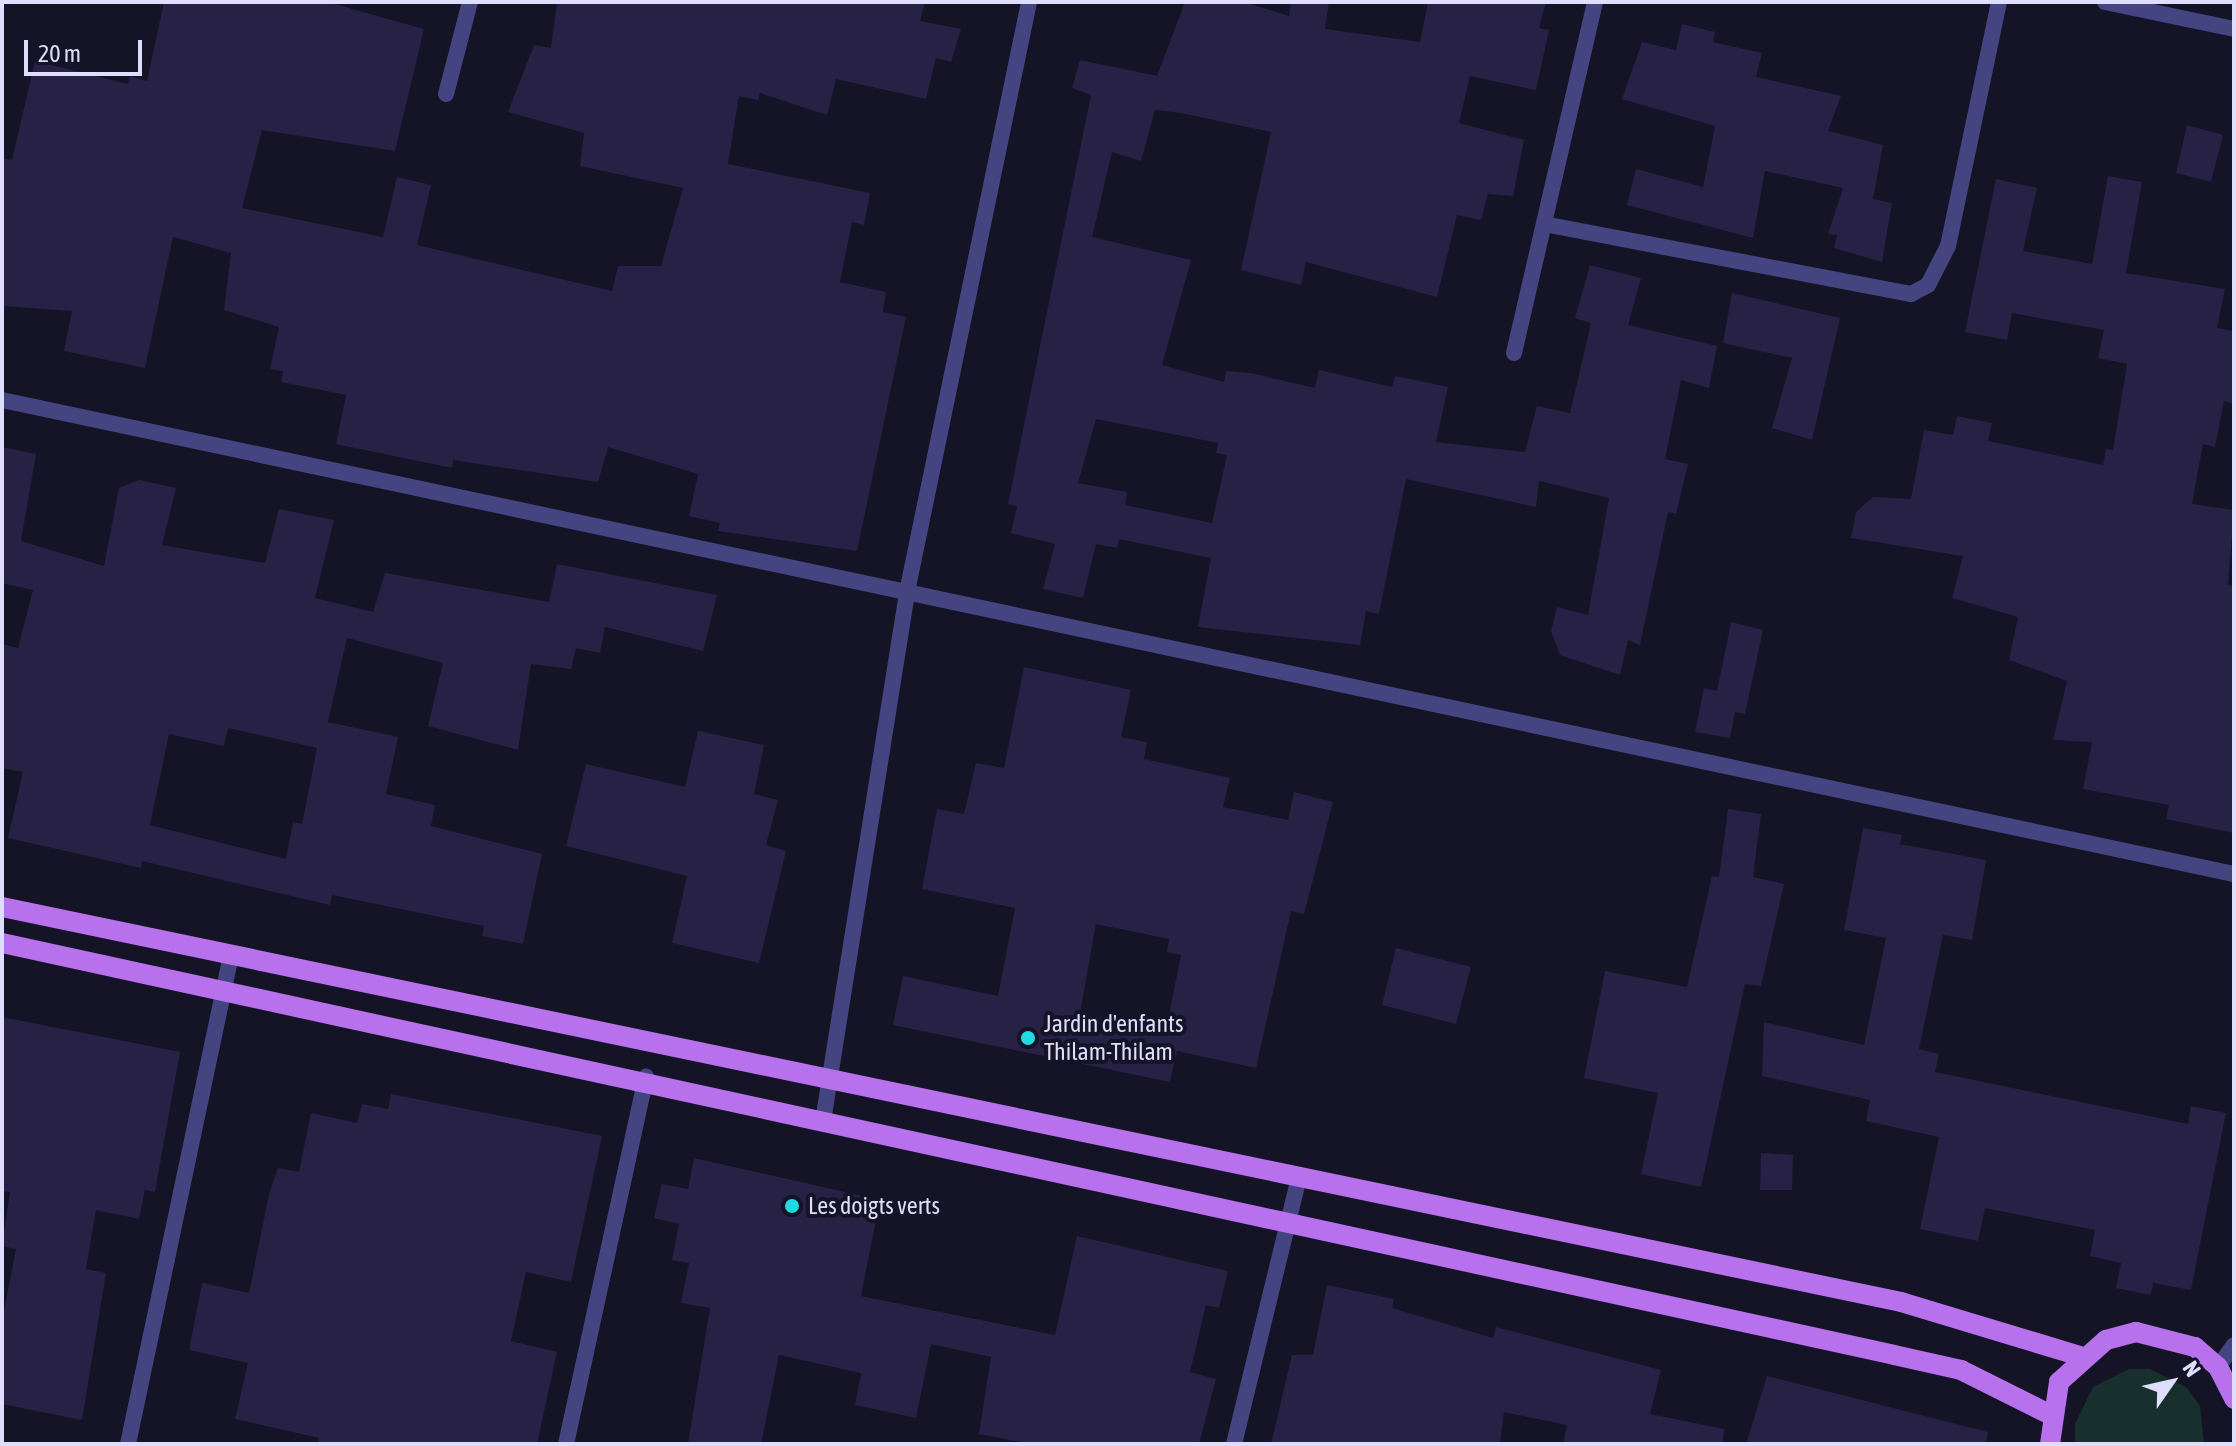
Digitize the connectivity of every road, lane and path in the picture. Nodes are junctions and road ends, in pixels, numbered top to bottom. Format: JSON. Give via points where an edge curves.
{"nodes":[{"id":1,"x":470,"y":2,"type":"edge"},
{"id":2,"x":1029,"y":2,"type":"edge"},
{"id":3,"x":1595,"y":2,"type":"edge"},
{"id":4,"x":1999,"y":2,"type":"edge"},
{"id":5,"x":2105,"y":2,"type":"edge"},
{"id":6,"x":2234,"y":29,"type":"edge"},
{"id":7,"x":446,"y":94,"type":"dead end"},
{"id":8,"x":1549,"y":225,"type":"junction"},
{"id":9,"x":1514,"y":353,"type":"dead end"},
{"id":10,"x":2,"y":400,"type":"edge"},
{"id":11,"x":908,"y":587,"type":"junction"},
{"id":12,"x":2234,"y":874,"type":"edge"},
{"id":13,"x":2,"y":907,"type":"edge"},
{"id":14,"x":2,"y":943,"type":"edge"},
{"id":15,"x":231,"y":955,"type":"junction"},
{"id":16,"x":224,"y":989,"type":"junction"},
{"id":17,"x":834,"y":1076,"type":"junction"},
{"id":18,"x":646,"y":1077,"type":"junction"},
{"id":19,"x":823,"y":1121,"type":"junction"},
{"id":20,"x":1299,"y":1177,"type":"junction"},
{"id":21,"x":1288,"y":1224,"type":"junction"},
{"id":22,"x":2234,"y":1345,"type":"edge"},
{"id":23,"x":2080,"y":1356,"type":"junction"},
{"id":24,"x":2228,"y":1383,"type":"edge"},
{"id":25,"x":2049,"y":1414,"type":"junction"},
{"id":26,"x":128,"y":1444,"type":"edge"},
{"id":27,"x":566,"y":1444,"type":"edge"},
{"id":28,"x":1234,"y":1444,"type":"edge"},
{"id":29,"x":2050,"y":1444,"type":"edge"}],
"edges":[{"from":1,"to":7,"type":"street"},
{"from":2,"to":11,"type":"street"},
{"from":3,"to":8,"type":"street"},
{"from":4,"to":8,"type":"street","via":[[1948,246],[1928,285],[1911,294]]},
{"from":5,"to":6,"type":"street"},
{"from":8,"to":9,"type":"street"},
{"from":10,"to":11,"type":"street"},
{"from":11,"to":12,"type":"street"},
{"from":11,"to":17,"type":"street"},
{"from":13,"to":15,"type":"main road"},
{"from":14,"to":16,"type":"main road"},
{"from":15,"to":16,"type":"street"},
{"from":15,"to":17,"type":"main road"},
{"from":16,"to":18,"type":"main road"},
{"from":16,"to":26,"type":"street"},
{"from":17,"to":19,"type":"street"},
{"from":17,"to":20,"type":"main road"},
{"from":18,"to":19,"type":"main road"},
{"from":18,"to":27,"type":"street"},
{"from":19,"to":21,"type":"main road"},
{"from":20,"to":21,"type":"street"},
{"from":20,"to":23,"type":"main road","via":[[1901,1302]]},
{"from":21,"to":25,"type":"main road","via":[[1961,1370]]},
{"from":21,"to":28,"type":"street"},
{"from":22,"to":24,"type":"street"},
{"from":23,"to":24,"type":"main road","via":[[2136,1332],[2195,1347]]},
{"from":23,"to":25,"type":"main road"},
{"from":25,"to":29,"type":"main road"}]}
